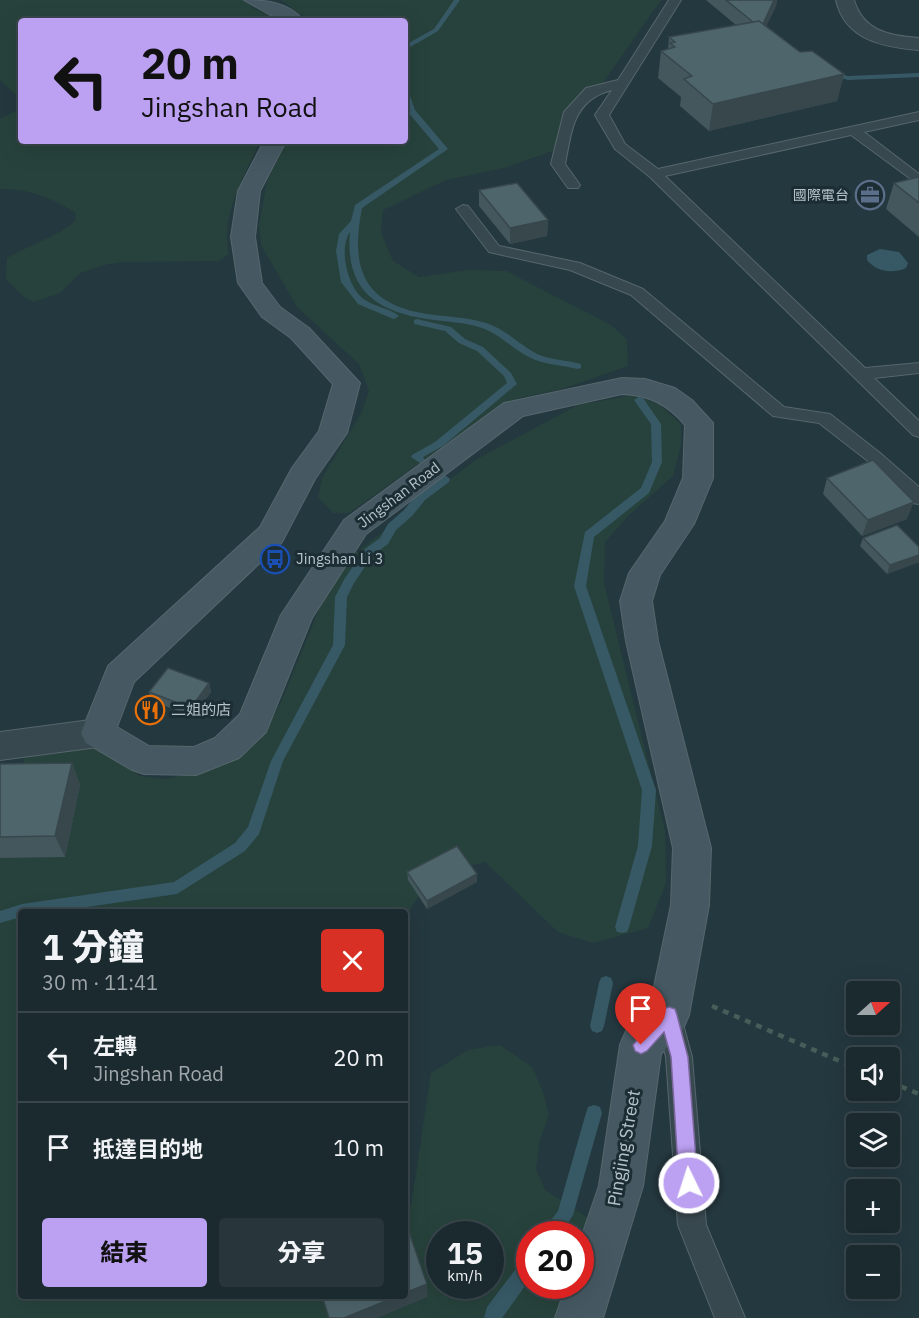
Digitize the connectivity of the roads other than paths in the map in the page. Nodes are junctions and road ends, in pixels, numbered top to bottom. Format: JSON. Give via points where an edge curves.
{"nodes":[{"id":1,"x":253,"y":0,"type":"edge"},
{"id":2,"x":675,"y":0,"type":"edge"},
{"id":3,"x":845,"y":0,"type":"edge"},
{"id":4,"x":289,"y":18,"type":"edge"},
{"id":5,"x":919,"y":44,"type":"edge"},
{"id":6,"x":622,"y":83,"type":"junction"},
{"id":7,"x":919,"y":116,"type":"edge"},
{"id":8,"x":854,"y":131,"type":"junction"},
{"id":9,"x":273,"y":144,"type":"edge"},
{"id":10,"x":655,"y":174,"type":"junction"},
{"id":11,"x":919,"y":181,"type":"edge"},
{"id":12,"x":573,"y":185,"type":"dead end"},
{"id":13,"x":463,"y":209,"type":"dead end"},
{"id":14,"x":919,"y":368,"type":"edge"},
{"id":15,"x":861,"y":374,"type":"junction"},
{"id":16,"x":919,"y":431,"type":"edge"},
{"id":17,"x":919,"y":498,"type":"edge"},
{"id":18,"x":98,"y":733,"type":"junction"},
{"id":19,"x":0,"y":746,"type":"edge"},
{"id":20,"x":655,"y":1030,"type":"junction"},
{"id":21,"x":579,"y":1318,"type":"edge"},
{"id":22,"x":730,"y":1318,"type":"edge"}],
"edges":[{"from":1,"to":4,"type":"street"},
{"from":2,"to":6,"type":"lane"},
{"from":3,"to":5,"type":"street","via":[[852,21],[865,32],[891,41]]},
{"from":6,"to":10,"type":"lane","via":[[602,115],[620,146]]},
{"from":6,"to":12,"type":"lane","via":[[591,91],[569,115],[558,164]]},
{"from":7,"to":8,"type":"lane"},
{"from":8,"to":10,"type":"lane"},
{"from":8,"to":11,"type":"lane"},
{"from":9,"to":18,"type":"street","via":[[249,191],[243,237],[250,283],[271,312],[300,333],[347,383],[333,434],[302,475],[271,534],[120,675]]},
{"from":10,"to":15,"type":"lane"},
{"from":13,"to":17,"type":"lane","via":[[494,249],[575,266],[637,292],[779,412],[824,418]]},
{"from":14,"to":15,"type":"lane"},
{"from":15,"to":16,"type":"lane"},
{"from":18,"to":19,"type":"street"},
{"from":18,"to":20,"type":"street","name":"Jingshan Road","via":[[144,760],[196,761],[227,748],[254,722],[297,615],[355,527],[514,410],[622,386],[640,386],[676,399],[699,423],[698,478],[680,524],[645,573],[636,601],[692,848],[690,905]]},
{"from":20,"to":21,"type":"street","name":"Pingjing Street","via":[[621,1186]]},
{"from":20,"to":22,"type":"lane","via":[[679,1057],[692,1225]]}]}
